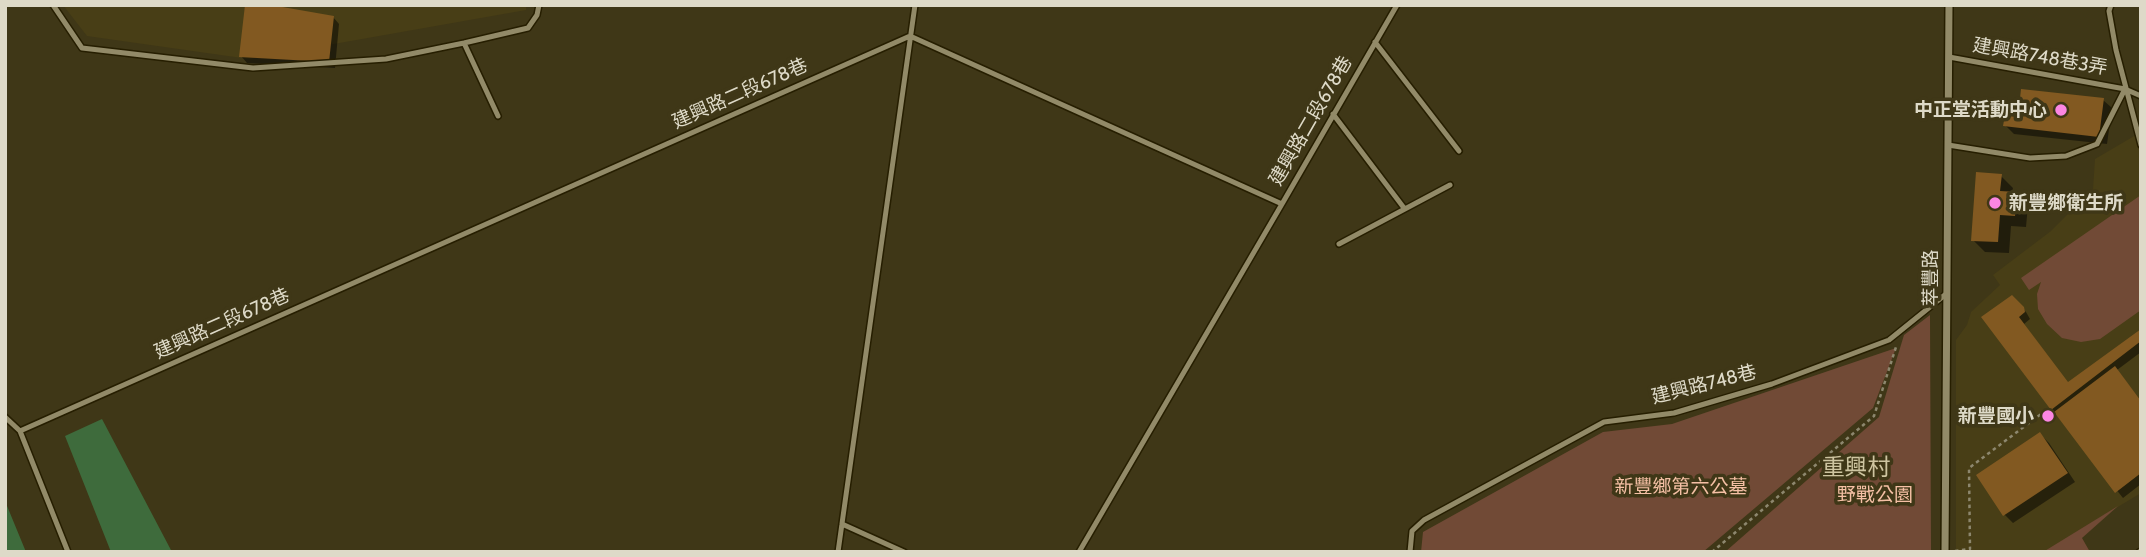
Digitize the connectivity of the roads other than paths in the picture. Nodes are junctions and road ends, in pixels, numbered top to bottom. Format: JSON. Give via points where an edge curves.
{"nodes":[{"id":1,"x":53,"y":5,"type":"edge"},
{"id":2,"x":539,"y":5,"type":"edge"},
{"id":3,"x":915,"y":5,"type":"edge"},
{"id":4,"x":1397,"y":5,"type":"edge"},
{"id":5,"x":1949,"y":5,"type":"edge"},
{"id":6,"x":2111,"y":5,"type":"edge"},
{"id":7,"x":910,"y":36,"type":"junction"},
{"id":8,"x":1375,"y":42,"type":"junction"},
{"id":9,"x":464,"y":43,"type":"junction"},
{"id":10,"x":1949,"y":57,"type":"junction"},
{"id":11,"x":2125,"y":89,"type":"junction"},
{"id":12,"x":2141,"y":96,"type":"edge"},
{"id":13,"x":1332,"y":114,"type":"junction"},
{"id":14,"x":498,"y":116,"type":"dead end"},
{"id":15,"x":1948,"y":145,"type":"junction"},
{"id":16,"x":2141,"y":145,"type":"edge"},
{"id":17,"x":1459,"y":151,"type":"dead end"},
{"id":18,"x":1450,"y":185,"type":"dead end"},
{"id":19,"x":1282,"y":204,"type":"junction"},
{"id":20,"x":1404,"y":208,"type":"junction"},
{"id":21,"x":1339,"y":244,"type":"dead end"},
{"id":22,"x":1947,"y":294,"type":"junction"},
{"id":23,"x":5,"y":417,"type":"edge"},
{"id":24,"x":20,"y":431,"type":"junction"},
{"id":25,"x":842,"y":524,"type":"junction"},
{"id":26,"x":68,"y":552,"type":"edge"},
{"id":27,"x":838,"y":552,"type":"edge"},
{"id":28,"x":904,"y":552,"type":"edge"},
{"id":29,"x":1079,"y":552,"type":"edge"},
{"id":30,"x":1410,"y":552,"type":"edge"},
{"id":31,"x":1945,"y":552,"type":"edge"}],
"edges":[{"from":1,"to":9,"type":"lane","via":[[82,48],[253,68],[371,61]]},
{"from":2,"to":9,"type":"lane","via":[[528,28]]},
{"from":3,"to":7,"type":"lane"},
{"from":4,"to":8,"type":"lane","name":"建興路二段678巷"},
{"from":5,"to":10,"type":"street","name":"萃豐路"},
{"from":6,"to":11,"type":"lane"},
{"from":7,"to":19,"type":"lane","name":"建興路二段678巷"},
{"from":7,"to":24,"type":"lane","name":"建興路二段678巷"},
{"from":7,"to":25,"type":"lane"},
{"from":8,"to":13,"type":"lane","name":"建興路二段678巷"},
{"from":8,"to":17,"type":"lane"},
{"from":9,"to":14,"type":"lane"},
{"from":10,"to":11,"type":"lane","name":"建興路748巷3弄"},
{"from":10,"to":15,"type":"street","name":"萃豐路"},
{"from":11,"to":12,"type":"lane","name":"建興路748巷3弄"},
{"from":11,"to":15,"type":"lane","via":[[2097,144],[2066,156],[2030,158]]},
{"from":11,"to":16,"type":"lane"},
{"from":13,"to":19,"type":"lane","name":"建興路二段678巷"},
{"from":13,"to":20,"type":"lane"},
{"from":15,"to":22,"type":"street","name":"萃豐路"},
{"from":18,"to":20,"type":"lane"},
{"from":19,"to":29,"type":"lane"},
{"from":20,"to":21,"type":"lane"},
{"from":22,"to":30,"type":"lane","name":"建興路748巷","via":[[1889,340],[1772,384],[1674,413],[1604,422],[1424,520],[1412,531]]},
{"from":22,"to":31,"type":"street","name":"萃豐路"},
{"from":23,"to":24,"type":"lane"},
{"from":24,"to":26,"type":"lane"},
{"from":25,"to":27,"type":"lane"},
{"from":25,"to":28,"type":"lane"}]}
